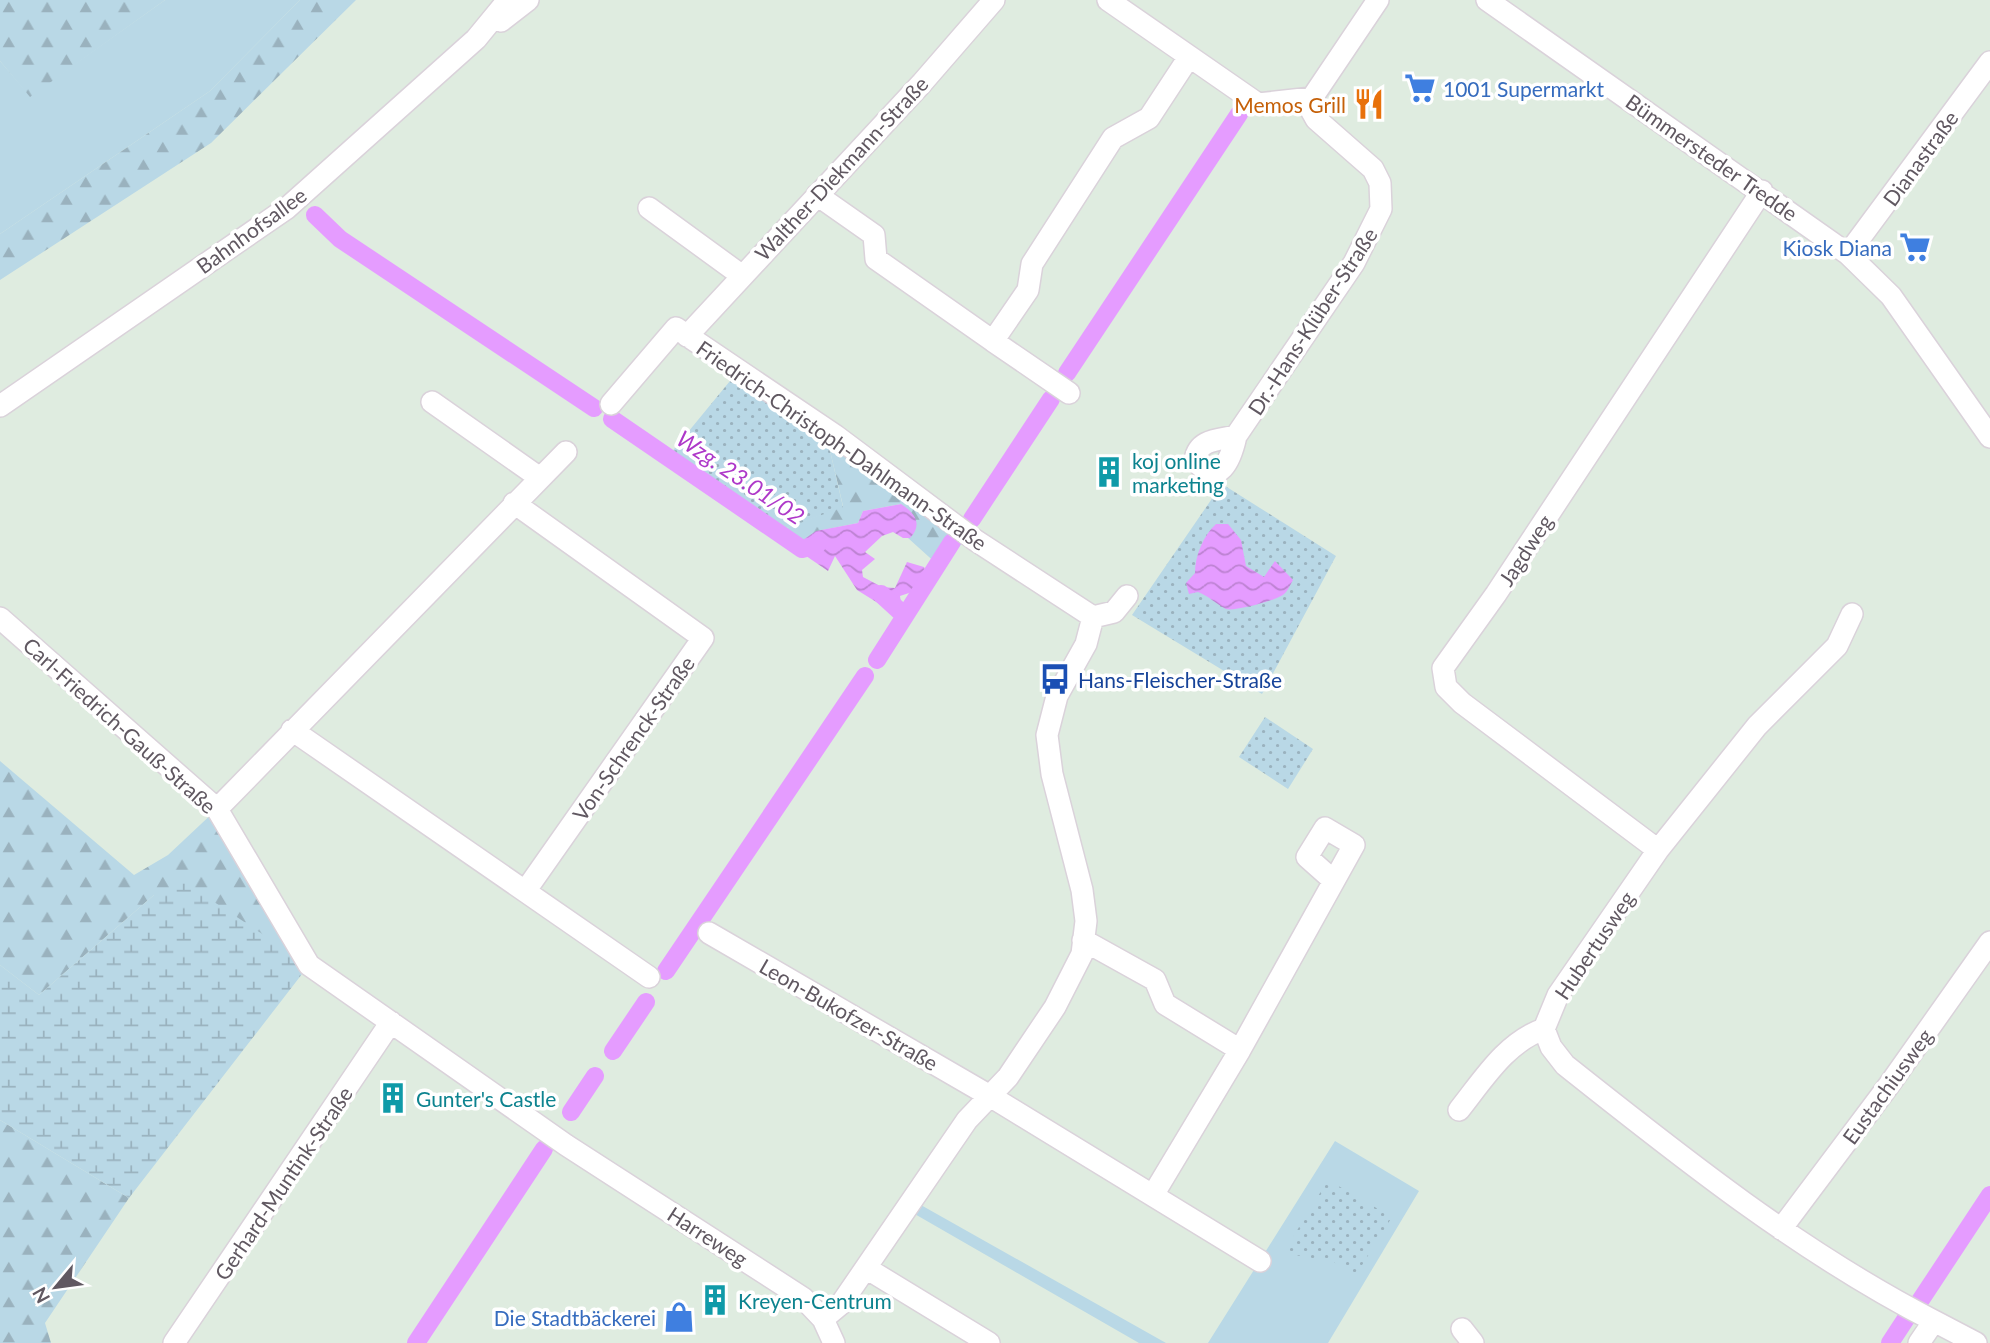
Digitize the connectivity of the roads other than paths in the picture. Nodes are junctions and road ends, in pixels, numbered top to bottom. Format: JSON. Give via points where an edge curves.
{"nodes":[{"id":1,"x":509,"y":0,"type":"edge"},
{"id":2,"x":528,"y":0,"type":"edge"},
{"id":3,"x":994,"y":0,"type":"edge"},
{"id":4,"x":1108,"y":0,"type":"edge"},
{"id":5,"x":1378,"y":0,"type":"edge"},
{"id":6,"x":1487,"y":0,"type":"edge"},
{"id":7,"x":484,"y":30,"type":"junction"},
{"id":8,"x":1189,"y":57,"type":"junction"},
{"id":9,"x":1990,"y":62,"type":"edge"},
{"id":10,"x":1311,"y":98,"type":"junction"},
{"id":11,"x":1762,"y":191,"type":"junction"},
{"id":12,"x":817,"y":195,"type":"junction"},
{"id":13,"x":649,"y":208,"type":"dead end"},
{"id":14,"x":1848,"y":254,"type":"junction"},
{"id":15,"x":741,"y":275,"type":"junction"},
{"id":16,"x":687,"y":336,"type":"junction"},
{"id":17,"x":993,"y":341,"type":"junction"},
{"id":18,"x":1069,"y":394,"type":"dead end"},
{"id":19,"x":432,"y":402,"type":"dead end"},
{"id":20,"x":611,"y":404,"type":"dead end"},
{"id":21,"x":0,"y":406,"type":"edge"},
{"id":22,"x":1236,"y":436,"type":"dead end"},
{"id":23,"x":1990,"y":437,"type":"edge"},
{"id":24,"x":566,"y":452,"type":"dead end"},
{"id":25,"x":540,"y":478,"type":"junction"},
{"id":26,"x":514,"y":503,"type":"junction"},
{"id":27,"x":1127,"y":596,"type":"dead end"},
{"id":28,"x":1852,"y":614,"type":"dead end"},
{"id":29,"x":1093,"y":617,"type":"junction"},
{"id":30,"x":0,"y":618,"type":"edge"},
{"id":31,"x":292,"y":730,"type":"junction"},
{"id":32,"x":217,"y":809,"type":"junction"},
{"id":33,"x":1658,"y":850,"type":"junction"},
{"id":34,"x":1334,"y":881,"type":"dead end"},
{"id":35,"x":526,"y":890,"type":"junction"},
{"id":36,"x":709,"y":933,"type":"dead end"},
{"id":37,"x":1083,"y":940,"type":"junction"},
{"id":38,"x":1990,"y":942,"type":"edge"},
{"id":39,"x":649,"y":977,"type":"dead end"},
{"id":40,"x":391,"y":1022,"type":"junction"},
{"id":41,"x":1544,"y":1029,"type":"junction"},
{"id":42,"x":1240,"y":1050,"type":"junction"},
{"id":43,"x":990,"y":1096,"type":"junction"},
{"id":44,"x":1459,"y":1110,"type":"dead end"},
{"id":45,"x":566,"y":1145,"type":"joint"},
{"id":46,"x":1153,"y":1195,"type":"junction"},
{"id":47,"x":1782,"y":1229,"type":"junction"},
{"id":48,"x":1260,"y":1261,"type":"dead end"},
{"id":49,"x":866,"y":1268,"type":"junction"},
{"id":50,"x":823,"y":1319,"type":"junction"},
{"id":51,"x":1934,"y":1321,"type":"junction"},
{"id":52,"x":174,"y":1343,"type":"edge"},
{"id":53,"x":834,"y":1343,"type":"edge"},
{"id":54,"x":989,"y":1343,"type":"edge"},
{"id":55,"x":1919,"y":1343,"type":"edge"},
{"id":56,"x":1976,"y":1343,"type":"edge"}],
"edges":[{"from":1,"to":7,"type":"street","name":"Bahnhofsallee"},
{"from":2,"to":7,"type":"street","name":"Bahnhofsallee"},
{"from":3,"to":12,"type":"street","name":"Walther-Diekmann-Straße"},
{"from":4,"to":8,"type":"street"},
{"from":5,"to":10,"type":"street"},
{"from":6,"to":11,"type":"street","name":"Bümmersteder Tredde"},
{"from":7,"to":21,"type":"street","name":"Bahnhofsallee","via":[[287,208]]},
{"from":8,"to":10,"type":"street","via":[[1258,104]]},
{"from":8,"to":17,"type":"street","via":[[1149,118],[1113,138],[1032,264],[1028,290]]},
{"from":9,"to":14,"type":"street","name":"Dianastraße"},
{"from":10,"to":22,"type":"street","name":"Dr.-Hans-Klüber-Straße","via":[[1316,119],[1373,169],[1380,183],[1381,209],[1354,263]]},
{"from":11,"to":14,"type":"street","name":"Bümmersteder Tredde"},
{"from":11,"to":33,"type":"street","name":"Jagdweg","via":[[1443,668],[1446,687],[1462,703]]},
{"from":12,"to":15,"type":"street","name":"Walther-Diekmann-Straße"},
{"from":12,"to":17,"type":"street","via":[[874,235],[876,259]]},
{"from":13,"to":15,"type":"street"},
{"from":14,"to":23,"type":"street","name":"Bümmersteder Tredde","via":[[1891,296]]},
{"from":15,"to":16,"type":"street","name":"Walther-Diekmann-Straße"},
{"from":16,"to":20,"type":"street","name":"Friedrich-Christoph-Dahlmann-Straße","via":[[676,328]]},
{"from":16,"to":29,"type":"street","name":"Friedrich-Christoph-Dahlmann-Straße","via":[[836,436],[975,540]]},
{"from":17,"to":18,"type":"street"},
{"from":19,"to":25,"type":"street"},
{"from":24,"to":25,"type":"street"},
{"from":25,"to":26,"type":"street"},
{"from":26,"to":31,"type":"street"},
{"from":26,"to":35,"type":"street","name":"Von-Schrenck-Straße","via":[[702,638]]},
{"from":27,"to":29,"type":"street","via":[[1114,612]]},
{"from":28,"to":33,"type":"street","name":"Hubertusweg","via":[[1837,646],[1757,726]]},
{"from":29,"to":37,"type":"street","via":[[1086,644],[1057,696],[1047,735],[1052,774],[1082,890]]},
{"from":30,"to":32,"type":"street","name":"Carl-Friedrich-Gauß-Straße"},
{"from":31,"to":32,"type":"street"},
{"from":31,"to":35,"type":"street"},
{"from":32,"to":40,"type":"street","name":"Carl-Friedrich-Gauß-Straße","via":[[309,965]]},
{"from":33,"to":41,"type":"street","name":"Hubertusweg","via":[[1558,995]]},
{"from":34,"to":42,"type":"street"},
{"from":35,"to":39,"type":"street"},
{"from":36,"to":43,"type":"street","name":"Leon-Bukofzer-Straße"},
{"from":37,"to":42,"type":"street","via":[[1155,980],[1165,1004]]},
{"from":37,"to":43,"type":"street","via":[[1082,954],[1055,1007]]},
{"from":38,"to":47,"type":"street","name":"Eustachiusweg"},
{"from":40,"to":45,"type":"street","name":"Carl-Friedrich-Gauß-Straße"},
{"from":40,"to":52,"type":"street","name":"Gerhard-Muntink-Straße"},
{"from":41,"to":44,"type":"street","via":[[1503,1055]]},
{"from":41,"to":47,"type":"street","via":[[1564,1065]]},
{"from":42,"to":46,"type":"street"},
{"from":43,"to":46,"type":"street","name":"Leon-Bukofzer-Straße"},
{"from":43,"to":49,"type":"street","via":[[967,1120]]},
{"from":45,"to":50,"type":"street","name":"Harreweg","via":[[803,1298]]},
{"from":46,"to":48,"type":"street","name":"Leon-Bukofzer-Straße"},
{"from":47,"to":51,"type":"street","via":[[1833,1265]]},
{"from":49,"to":50,"type":"street","via":[[841,1304]]},
{"from":49,"to":54,"type":"street"},
{"from":50,"to":53,"type":"street","name":"Harreweg"},
{"from":51,"to":55,"type":"street"},
{"from":51,"to":56,"type":"street"}]}
